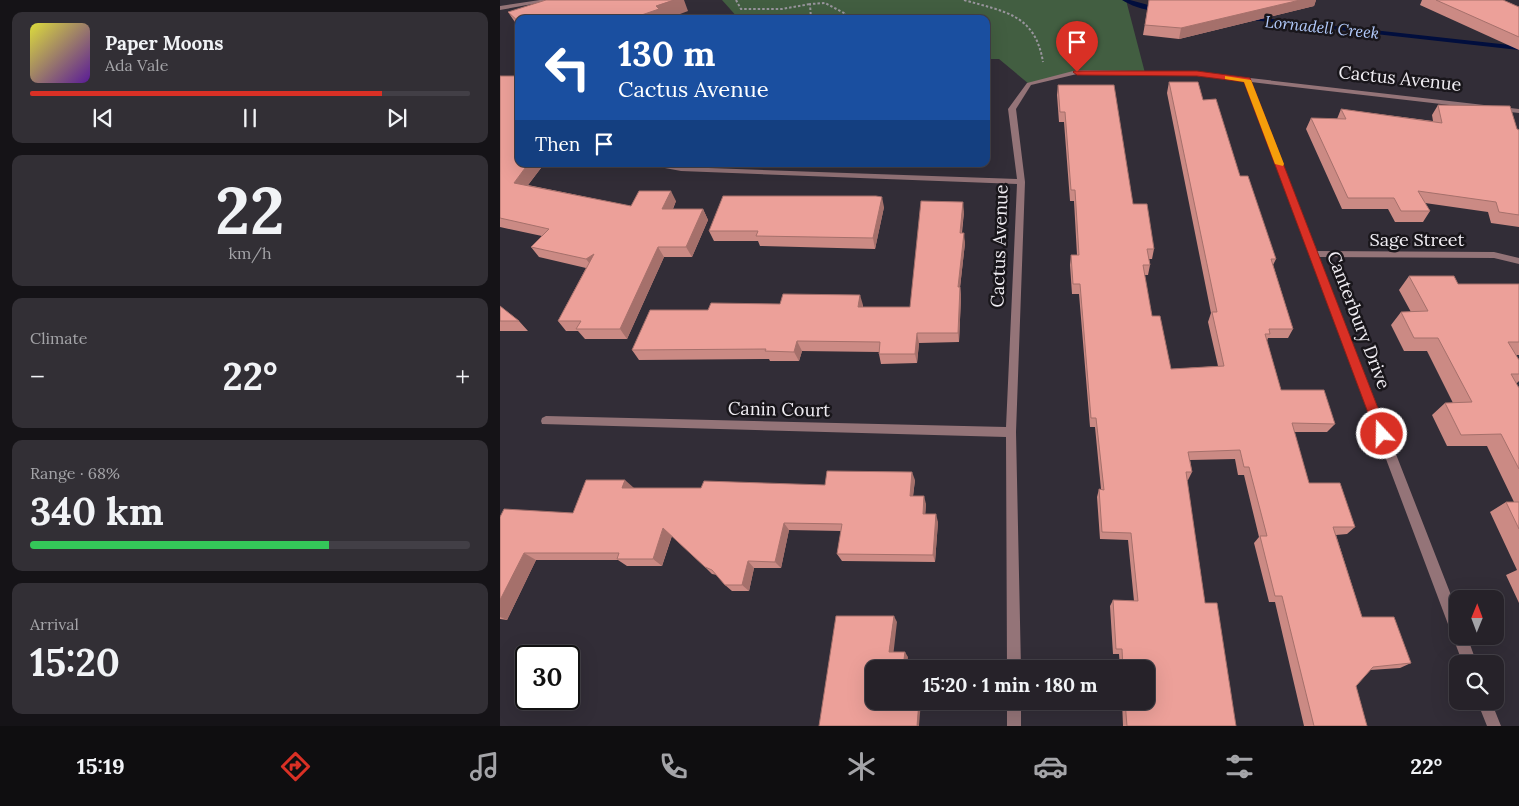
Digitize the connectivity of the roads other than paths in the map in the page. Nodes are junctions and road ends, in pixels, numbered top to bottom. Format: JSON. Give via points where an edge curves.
{"nodes":[{"id":1,"x":551,"y":0,"type":"edge"},
{"id":2,"x":500,"y":8,"type":"edge"},
{"id":3,"x":1247,"y":80,"type":"junction"},
{"id":4,"x":1519,"y":110,"type":"edge"},
{"id":5,"x":670,"y":167,"type":"edge"},
{"id":6,"x":1021,"y":182,"type":"junction"},
{"id":7,"x":1314,"y":254,"type":"junction"},
{"id":8,"x":1519,"y":262,"type":"edge"},
{"id":9,"x":546,"y":420,"type":"dead end"},
{"id":10,"x":1011,"y":432,"type":"junction"},
{"id":11,"x":1449,"y":607,"type":"edge"},
{"id":12,"x":1014,"y":660,"type":"edge"},
{"id":13,"x":1014,"y":710,"type":"edge"},
{"id":14,"x":1488,"y":710,"type":"edge"},
{"id":15,"x":1014,"y":726,"type":"edge"},
{"id":16,"x":1494,"y":726,"type":"edge"}],
"edges":[{"from":1,"to":2,"type":"street"},
{"from":3,"to":4,"type":"street","name":"Cactus Avenue"},
{"from":3,"to":6,"type":"street","name":"Cactus Avenue","via":[[1197,74],[1077,72],[1029,84],[1012,109]]},
{"from":3,"to":7,"type":"street","name":"Canterbury Drive"},
{"from":5,"to":6,"type":"street"},
{"from":6,"to":10,"type":"street","name":"Cactus Avenue"},
{"from":7,"to":8,"type":"street","name":"Sage Street","via":[[1494,255]]},
{"from":7,"to":11,"type":"street","name":"Canterbury Drive"},
{"from":9,"to":10,"type":"street","name":"Canin Court"},
{"from":10,"to":12,"type":"street","name":"Cactus Avenue"},
{"from":13,"to":15,"type":"street"},
{"from":14,"to":16,"type":"street"}]}
